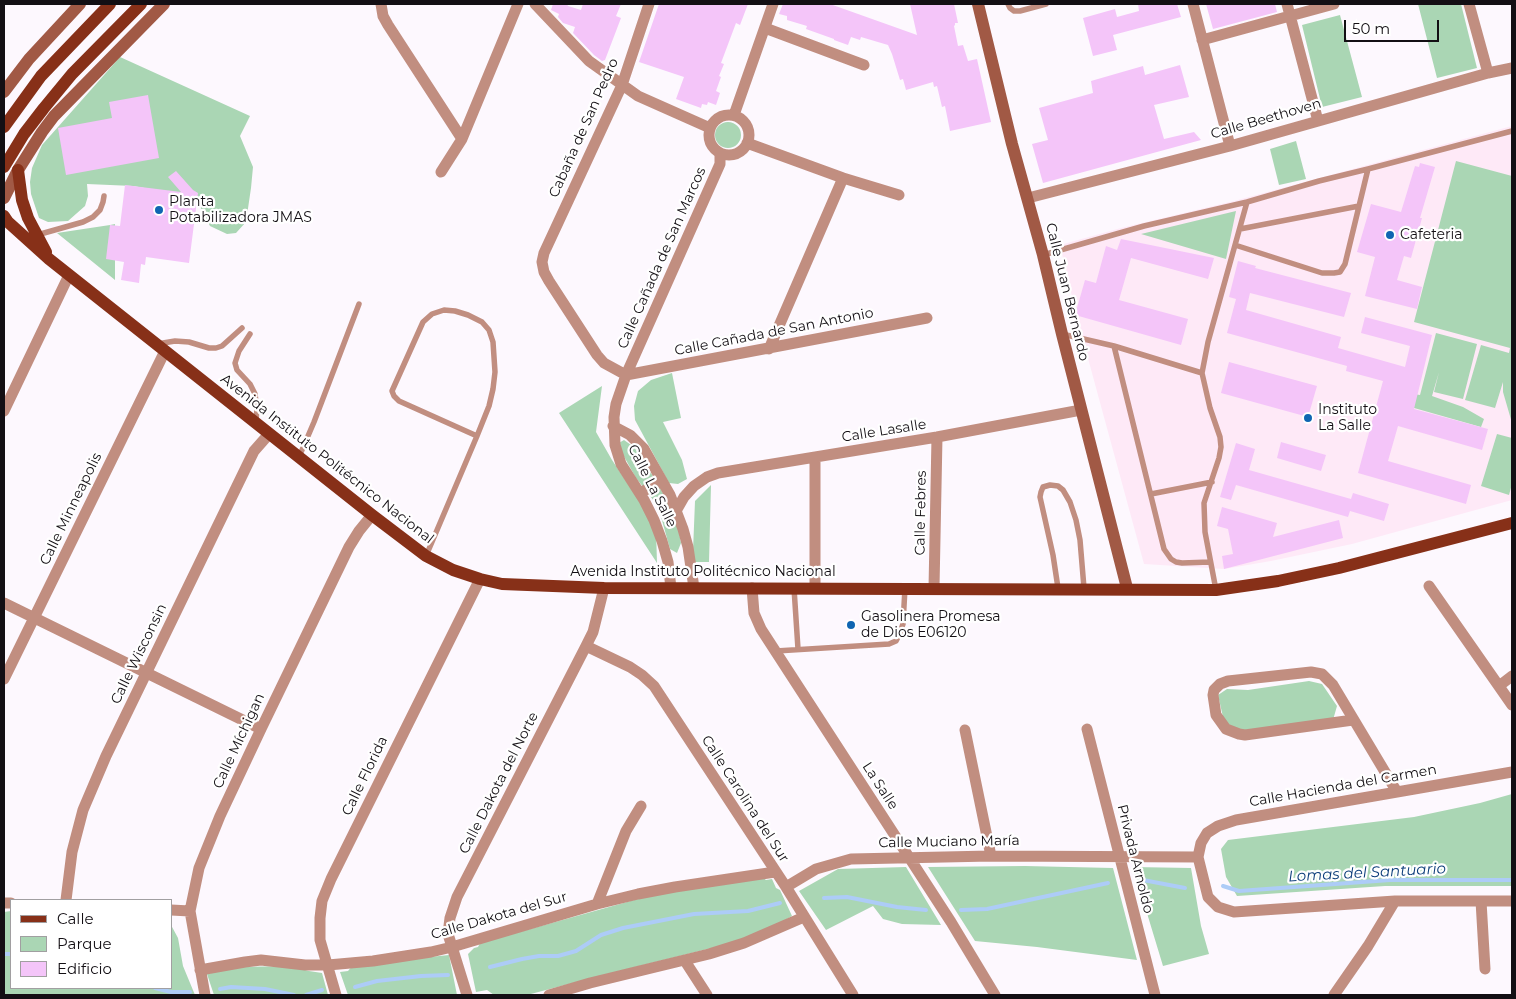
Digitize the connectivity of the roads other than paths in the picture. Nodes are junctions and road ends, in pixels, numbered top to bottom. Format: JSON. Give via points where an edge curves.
{"nodes":[{"id":1,"x":80,"y":4,"type":"edge"},
{"id":2,"x":110,"y":4,"type":"edge"},
{"id":3,"x":141,"y":4,"type":"edge"},
{"id":4,"x":164,"y":4,"type":"edge"},
{"id":5,"x":381,"y":4,"type":"edge"},
{"id":6,"x":518,"y":4,"type":"edge"},
{"id":7,"x":535,"y":4,"type":"edge"},
{"id":8,"x":649,"y":4,"type":"edge"},
{"id":9,"x":773,"y":4,"type":"edge"},
{"id":10,"x":981,"y":4,"type":"edge"},
{"id":11,"x":1008,"y":4,"type":"edge"},
{"id":12,"x":1046,"y":4,"type":"edge"},
{"id":13,"x":1193,"y":4,"type":"edge"},
{"id":14,"x":1334,"y":4,"type":"edge"},
{"id":15,"x":1469,"y":4,"type":"edge"},
{"id":16,"x":1289,"y":9,"type":"edge"},
{"id":17,"x":765,"y":28,"type":"junction"},
{"id":18,"x":1202,"y":40,"type":"junction"},
{"id":19,"x":864,"y":65,"type":"dead end"},
{"id":20,"x":1512,"y":68,"type":"edge"},
{"id":21,"x":1488,"y":73,"type":"junction"},
{"id":22,"x":622,"y":85,"type":"junction"},
{"id":23,"x":4,"y":92,"type":"edge"},
{"id":24,"x":734,"y":115,"type":"junction"},
{"id":25,"x":1318,"y":120,"type":"junction"},
{"id":26,"x":4,"y":127,"type":"edge"},
{"id":27,"x":710,"y":128,"type":"junction"},
{"id":28,"x":1512,"y":130,"type":"edge"},
{"id":29,"x":462,"y":139,"type":"junction"},
{"id":30,"x":747,"y":143,"type":"junction"},
{"id":31,"x":1230,"y":146,"type":"junction"},
{"id":32,"x":720,"y":153,"type":"junction"},
{"id":33,"x":4,"y":167,"type":"edge"},
{"id":34,"x":1368,"y":169,"type":"junction"},
{"id":35,"x":18,"y":170,"type":"junction"},
{"id":36,"x":441,"y":172,"type":"dead end"},
{"id":37,"x":842,"y":178,"type":"junction"},
{"id":38,"x":898,"y":195,"type":"dead end"},
{"id":39,"x":104,"y":196,"type":"dead end"},
{"id":40,"x":4,"y":198,"type":"edge"},
{"id":41,"x":1028,"y":198,"type":"junction"},
{"id":42,"x":1247,"y":202,"type":"junction"},
{"id":43,"x":1359,"y":206,"type":"junction"},
{"id":44,"x":5,"y":220,"type":"edge"},
{"id":45,"x":1240,"y":228,"type":"junction"},
{"id":46,"x":37,"y":235,"type":"junction"},
{"id":47,"x":1235,"y":245,"type":"junction"},
{"id":48,"x":1043,"y":255,"type":"junction"},
{"id":49,"x":49,"y":258,"type":"junction"},
{"id":50,"x":69,"y":275,"type":"junction"},
{"id":51,"x":359,"y":304,"type":"dead end"},
{"id":52,"x":927,"y":318,"type":"dead end"},
{"id":53,"x":242,"y":328,"type":"dead end"},
{"id":54,"x":250,"y":334,"type":"dead end"},
{"id":55,"x":1062,"y":334,"type":"junction"},
{"id":56,"x":1114,"y":346,"type":"junction"},
{"id":57,"x":161,"y":348,"type":"junction"},
{"id":58,"x":769,"y":349,"type":"junction"},
{"id":59,"x":1202,"y":373,"type":"junction"},
{"id":60,"x":626,"y":375,"type":"junction"},
{"id":61,"x":1081,"y":410,"type":"junction"},
{"id":62,"x":4,"y":411,"type":"edge"},
{"id":63,"x":255,"y":423,"type":"junction"},
{"id":64,"x":613,"y":426,"type":"junction"},
{"id":65,"x":269,"y":434,"type":"junction"},
{"id":66,"x":477,"y":436,"type":"junction"},
{"id":67,"x":937,"y":437,"type":"junction"},
{"id":68,"x":299,"y":457,"type":"junction"},
{"id":69,"x":815,"y":457,"type":"junction"},
{"id":70,"x":662,"y":481,"type":"junction"},
{"id":71,"x":1212,"y":482,"type":"junction"},
{"id":72,"x":694,"y":486,"type":"joint"},
{"id":73,"x":640,"y":493,"type":"junction"},
{"id":74,"x":1151,"y":494,"type":"junction"},
{"id":75,"x":676,"y":511,"type":"junction"},
{"id":76,"x":372,"y":515,"type":"junction"},
{"id":77,"x":1512,"y":523,"type":"edge"},
{"id":78,"x":426,"y":556,"type":"junction"},
{"id":79,"x":1210,"y":562,"type":"junction"},
{"id":80,"x":480,"y":579,"type":"junction"},
{"id":81,"x":1429,"y":586,"type":"dead end"},
{"id":82,"x":604,"y":588,"type":"junction"},
{"id":83,"x":671,"y":588,"type":"junction"},
{"id":84,"x":694,"y":588,"type":"junction"},
{"id":85,"x":752,"y":588,"type":"junction"},
{"id":86,"x":794,"y":588,"type":"junction"},
{"id":87,"x":815,"y":588,"type":"junction"},
{"id":88,"x":905,"y":588,"type":"junction"},
{"id":89,"x":934,"y":588,"type":"junction"},
{"id":90,"x":1058,"y":588,"type":"junction"},
{"id":91,"x":1084,"y":588,"type":"junction"},
{"id":92,"x":1127,"y":588,"type":"junction"},
{"id":93,"x":1216,"y":590,"type":"junction"},
{"id":94,"x":4,"y":603,"type":"edge"},
{"id":95,"x":34,"y":618,"type":"junction"},
{"id":96,"x":586,"y":646,"type":"junction"},
{"id":97,"x":798,"y":649,"type":"junction"},
{"id":98,"x":776,"y":651,"type":"junction"},
{"id":99,"x":146,"y":673,"type":"junction"},
{"id":100,"x":1512,"y":676,"type":"edge"},
{"id":101,"x":4,"y":679,"type":"edge"},
{"id":102,"x":1499,"y":686,"type":"junction"},
{"id":103,"x":1512,"y":705,"type":"edge"},
{"id":104,"x":1353,"y":720,"type":"junction"},
{"id":105,"x":261,"y":728,"type":"junction"},
{"id":106,"x":1087,"y":729,"type":"dead end"},
{"id":107,"x":965,"y":730,"type":"dead end"},
{"id":108,"x":1512,"y":772,"type":"edge"},
{"id":109,"x":1397,"y":792,"type":"junction"},
{"id":110,"x":641,"y":806,"type":"dead end"},
{"id":111,"x":991,"y":856,"type":"junction"},
{"id":112,"x":908,"y":857,"type":"junction"},
{"id":113,"x":1118,"y":857,"type":"junction"},
{"id":114,"x":1198,"y":858,"type":"junction"},
{"id":115,"x":775,"y":872,"type":"junction"},
{"id":116,"x":786,"y":887,"type":"junction"},
{"id":117,"x":66,"y":899,"type":"edge"},
{"id":118,"x":1395,"y":901,"type":"junction"},
{"id":119,"x":1482,"y":901,"type":"junction"},
{"id":120,"x":1512,"y":901,"type":"edge"},
{"id":121,"x":597,"y":904,"type":"junction"},
{"id":122,"x":172,"y":910,"type":"edge"},
{"id":123,"x":190,"y":911,"type":"junction"},
{"id":124,"x":804,"y":918,"type":"junction"},
{"id":125,"x":452,"y":947,"type":"junction"},
{"id":126,"x":685,"y":961,"type":"junction"},
{"id":127,"x":328,"y":965,"type":"junction"},
{"id":128,"x":1485,"y":969,"type":"dead end"},
{"id":129,"x":200,"y":970,"type":"junction"},
{"id":130,"x":590,"y":983,"type":"junction"},
{"id":131,"x":1339,"y":993,"type":"edge"},
{"id":132,"x":205,"y":995,"type":"edge"},
{"id":133,"x":336,"y":995,"type":"edge"},
{"id":134,"x":467,"y":995,"type":"edge"},
{"id":135,"x":549,"y":995,"type":"edge"},
{"id":136,"x":593,"y":995,"type":"edge"},
{"id":137,"x":707,"y":995,"type":"edge"},
{"id":138,"x":853,"y":995,"type":"edge"},
{"id":139,"x":995,"y":995,"type":"edge"},
{"id":140,"x":1155,"y":995,"type":"edge"}],
"edges":[{"from":1,"to":23,"type":"street","via":[[29,59]]},
{"from":2,"to":26,"type":"main road","via":[[40,76]]},
{"from":3,"to":33,"type":"main road","via":[[72,74],[24,134]]},
{"from":4,"to":35,"type":"street","via":[[54,116]]},
{"from":5,"to":29,"type":"street","via":[[388,25]]},
{"from":6,"to":29,"type":"street"},
{"from":7,"to":22,"type":"street","via":[[589,61]]},
{"from":8,"to":22,"type":"street","name":"Cabaña de San Pedro"},
{"from":9,"to":17,"type":"street"},
{"from":10,"to":41,"type":"street","name":"Calle Juan Bernardo","via":[[1012,144]]},
{"from":11,"to":12,"type":"lane","via":[[1020,11]]},
{"from":13,"to":18,"type":"street"},
{"from":14,"to":16,"type":"street"},
{"from":15,"to":21,"type":"street"},
{"from":16,"to":18,"type":"street"},
{"from":16,"to":25,"type":"street"},
{"from":17,"to":19,"type":"street"},
{"from":17,"to":24,"type":"street"},
{"from":18,"to":31,"type":"street"},
{"from":20,"to":21,"type":"street","name":"Calle Beethoven"},
{"from":21,"to":25,"type":"street","name":"Calle Beethoven"},
{"from":22,"to":27,"type":"street","via":[[638,96]]},
{"from":22,"to":60,"type":"street","name":"Cabaña de San Pedro","via":[[542,262],[549,281],[597,356]]},
{"from":24,"to":27,"type":"street","via":[[722,115],[712,122]]},
{"from":24,"to":30,"type":"street","via":[[745,123],[749,136]]},
{"from":25,"to":31,"type":"street","name":"Calle Beethoven"},
{"from":27,"to":32,"type":"street","via":[[711,145]]},
{"from":28,"to":34,"type":"lane"},
{"from":29,"to":36,"type":"street"},
{"from":30,"to":32,"type":"street","via":[[738,152]]},
{"from":30,"to":37,"type":"street"},
{"from":31,"to":41,"type":"street","name":"Calle Beethoven"},
{"from":32,"to":60,"type":"street","name":"Calle Cañada de San Marcos","via":[[720,164]]},
{"from":34,"to":42,"type":"lane"},
{"from":34,"to":43,"type":"lane"},
{"from":35,"to":40,"type":"street"},
{"from":35,"to":46,"type":"main road","via":[[22,200]]},
{"from":37,"to":38,"type":"street"},
{"from":37,"to":58,"type":"street"},
{"from":39,"to":46,"type":"lane","via":[[100,210],[93,217]]},
{"from":41,"to":48,"type":"street","name":"Calle Juan Bernardo"},
{"from":42,"to":45,"type":"lane"},
{"from":42,"to":48,"type":"lane","via":[[1144,226]]},
{"from":43,"to":45,"type":"lane"},
{"from":43,"to":47,"type":"lane","via":[[1345,264],[1340,272],[1322,273]]},
{"from":44,"to":49,"type":"main road","name":"Avenida Instituto Politécnico Nacional"},
{"from":45,"to":47,"type":"lane"},
{"from":46,"to":49,"type":"main road"},
{"from":47,"to":59,"type":"lane"},
{"from":48,"to":55,"type":"street","name":"Calle Juan Bernardo"},
{"from":49,"to":50,"type":"main road","name":"Avenida Instituto Politécnico Nacional"},
{"from":50,"to":57,"type":"main road","name":"Avenida Instituto Politécnico Nacional"},
{"from":50,"to":62,"type":"street"},
{"from":51,"to":68,"type":"lane"},
{"from":52,"to":58,"type":"street","name":"Calle Cañada de San Antonio"},
{"from":53,"to":57,"type":"lane","via":[[216,348],[175,341]]},
{"from":54,"to":63,"type":"lane","via":[[235,363],[255,394]]},
{"from":55,"to":56,"type":"lane"},
{"from":55,"to":61,"type":"street","name":"Calle Juan Bernardo"},
{"from":56,"to":59,"type":"lane"},
{"from":56,"to":74,"type":"lane"},
{"from":57,"to":63,"type":"main road","name":"Avenida Instituto Politécnico Nacional"},
{"from":57,"to":95,"type":"street","name":"Calle Minneapolis"},
{"from":58,"to":60,"type":"street","name":"Calle Cañada de San Antonio"},
{"from":59,"to":71,"type":"lane","via":[[1220,436],[1221,447]]},
{"from":60,"to":64,"type":"street","name":"Calle La Salle","via":[[616,404]]},
{"from":61,"to":67,"type":"street","name":"Calle Lasalle"},
{"from":61,"to":92,"type":"street","name":"Calle Juan Bernardo"},
{"from":63,"to":65,"type":"main road","name":"Avenida Instituto Politécnico Nacional"},
{"from":64,"to":70,"type":"street","name":"Calle La Salle","via":[[630,435],[644,449]]},
{"from":64,"to":73,"type":"street","name":"Calle La Salle","via":[[621,464]]},
{"from":65,"to":68,"type":"main road","name":"Avenida Instituto Politécnico Nacional"},
{"from":65,"to":99,"type":"street","name":"Calle Wisconsin","via":[[254,452]]},
{"from":66,"to":66,"type":"lane","via":[[493,389],[494,342],[482,322],[444,310],[423,322],[392,391],[399,401]]},
{"from":66,"to":78,"type":"lane"},
{"from":67,"to":69,"type":"street","name":"Calle Lasalle"},
{"from":67,"to":89,"type":"street","name":"Calle Febres"},
{"from":68,"to":76,"type":"main road","name":"Avenida Instituto Politécnico Nacional"},
{"from":69,"to":72,"type":"street","name":"Calle Lasalle","via":[[718,473]]},
{"from":69,"to":87,"type":"street"},
{"from":70,"to":73,"type":"street"},
{"from":70,"to":75,"type":"street","name":"Calle La Salle"},
{"from":71,"to":74,"type":"lane"},
{"from":71,"to":79,"type":"lane","via":[[1204,509]]},
{"from":72,"to":75,"type":"street","name":"Calle La Salle"},
{"from":73,"to":83,"type":"street","name":"Calle La Salle","via":[[662,541]]},
{"from":74,"to":79,"type":"lane","via":[[1164,549],[1170,559],[1182,563]]},
{"from":75,"to":84,"type":"street","name":"Calle La Salle","via":[[688,547]]},
{"from":76,"to":78,"type":"main road","name":"Avenida Instituto Politécnico Nacional"},
{"from":76,"to":105,"type":"street","name":"Calle Míchigan","via":[[349,548]]},
{"from":77,"to":93,"type":"main road","name":"Avenida Instituto Politécnico Nacional","via":[[1339,568]]},
{"from":78,"to":80,"type":"main road","name":"Avenida Instituto Politécnico Nacional"},
{"from":79,"to":93,"type":"lane"},
{"from":80,"to":82,"type":"main road","name":"Avenida Instituto Politécnico Nacional","via":[[510,584]]},
{"from":80,"to":127,"type":"street","name":"Calle Florida","via":[[322,901],[320,940]]},
{"from":81,"to":102,"type":"street"},
{"from":82,"to":83,"type":"main road","name":"Avenida Instituto Politécnico Nacional"},
{"from":82,"to":96,"type":"street","name":"Calle Dakota del Norte","via":[[593,632]]},
{"from":83,"to":84,"type":"main road","name":"Avenida Instituto Politécnico Nacional"},
{"from":84,"to":85,"type":"main road","name":"Avenida Instituto Politécnico Nacional"},
{"from":85,"to":86,"type":"main road","name":"Avenida Instituto Politécnico Nacional"},
{"from":85,"to":98,"type":"street","name":"La Salle","via":[[754,613]]},
{"from":86,"to":87,"type":"main road","name":"Avenida Instituto Politécnico Nacional"},
{"from":86,"to":97,"type":"lane"},
{"from":87,"to":88,"type":"main road","name":"Avenida Instituto Politécnico Nacional"},
{"from":88,"to":89,"type":"main road","name":"Avenida Instituto Politécnico Nacional"},
{"from":88,"to":97,"type":"lane","via":[[903,624],[896,641]]},
{"from":89,"to":90,"type":"main road","name":"Avenida Instituto Politécnico Nacional"},
{"from":90,"to":91,"type":"main road","name":"Avenida Instituto Politécnico Nacional"},
{"from":90,"to":91,"type":"lane","via":[[1040,497],[1043,487],[1050,485],[1063,490],[1076,520]]},
{"from":91,"to":92,"type":"main road","name":"Avenida Instituto Politécnico Nacional"},
{"from":92,"to":93,"type":"main road","name":"Avenida Instituto Politécnico Nacional"},
{"from":94,"to":95,"type":"street"},
{"from":95,"to":99,"type":"street"},
{"from":95,"to":101,"type":"street","name":"Calle Minneapolis"},
{"from":96,"to":115,"type":"street","name":"Calle Carolina del Sur","via":[[630,667],[654,686]]},
{"from":96,"to":125,"type":"street","name":"Calle Dakota del Norte","via":[[457,897],[448,934]]},
{"from":97,"to":98,"type":"lane"},
{"from":98,"to":112,"type":"street","name":"La Salle"},
{"from":99,"to":105,"type":"street"},
{"from":99,"to":117,"type":"street","name":"Calle Wisconsin","via":[[83,810],[72,852]]},
{"from":100,"to":102,"type":"street"},
{"from":102,"to":103,"type":"street"},
{"from":104,"to":104,"type":"street","via":[[1333,685],[1316,672],[1228,681],[1220,684],[1213,695],[1216,715],[1226,729],[1238,734]]},
{"from":104,"to":109,"type":"street"},
{"from":105,"to":123,"type":"street","name":"Calle Míchigan","via":[[220,816],[200,868]]},
{"from":106,"to":113,"type":"street","name":"Privada Arnoldo"},
{"from":107,"to":111,"type":"street"},
{"from":108,"to":109,"type":"street","name":"Calle Hacienda del Carmen"},
{"from":109,"to":114,"type":"street","name":"Calle Hacienda del Carmen","via":[[1236,820],[1206,833]]},
{"from":110,"to":121,"type":"street","via":[[626,830]]},
{"from":111,"to":112,"type":"street","name":"Calle Muciano María"},
{"from":111,"to":113,"type":"street","name":"Calle Muciano María"},
{"from":112,"to":116,"type":"street","name":"Calle Muciano María","via":[[851,859],[834,863]]},
{"from":112,"to":139,"type":"street","name":"La Salle"},
{"from":113,"to":114,"type":"street","name":"Calle Muciano María"},
{"from":113,"to":140,"type":"street","name":"Privada Arnoldo"},
{"from":114,"to":118,"type":"street","via":[[1208,897],[1228,911]]},
{"from":115,"to":116,"type":"street","name":"Calle Carolina del Sur"},
{"from":115,"to":121,"type":"street","name":"Calle Dakota del Sur","via":[[675,887]]},
{"from":116,"to":124,"type":"street","name":"Calle Carolina del Sur"},
{"from":118,"to":119,"type":"street"},
{"from":118,"to":131,"type":"street"},
{"from":119,"to":120,"type":"street"},
{"from":119,"to":128,"type":"street"},
{"from":121,"to":125,"type":"street","name":"Calle Dakota del Sur"},
{"from":122,"to":123,"type":"street"},
{"from":123,"to":129,"type":"street","name":"Calle Míchigan"},
{"from":124,"to":126,"type":"street","via":[[744,943]]},
{"from":124,"to":138,"type":"street","name":"Calle Carolina del Sur"},
{"from":125,"to":127,"type":"street","name":"Calle Dakota del Sur","via":[[373,961]]},
{"from":125,"to":134,"type":"street","name":"Calle Dakota del Norte"},
{"from":126,"to":130,"type":"street"},
{"from":126,"to":137,"type":"street"},
{"from":127,"to":129,"type":"street","name":"Calle Dakota del Sur","via":[[261,960]]},
{"from":127,"to":133,"type":"street","name":"Calle Florida"},
{"from":129,"to":132,"type":"street","name":"Calle Míchigan"},
{"from":130,"to":135,"type":"street"},
{"from":130,"to":136,"type":"street"}]}
